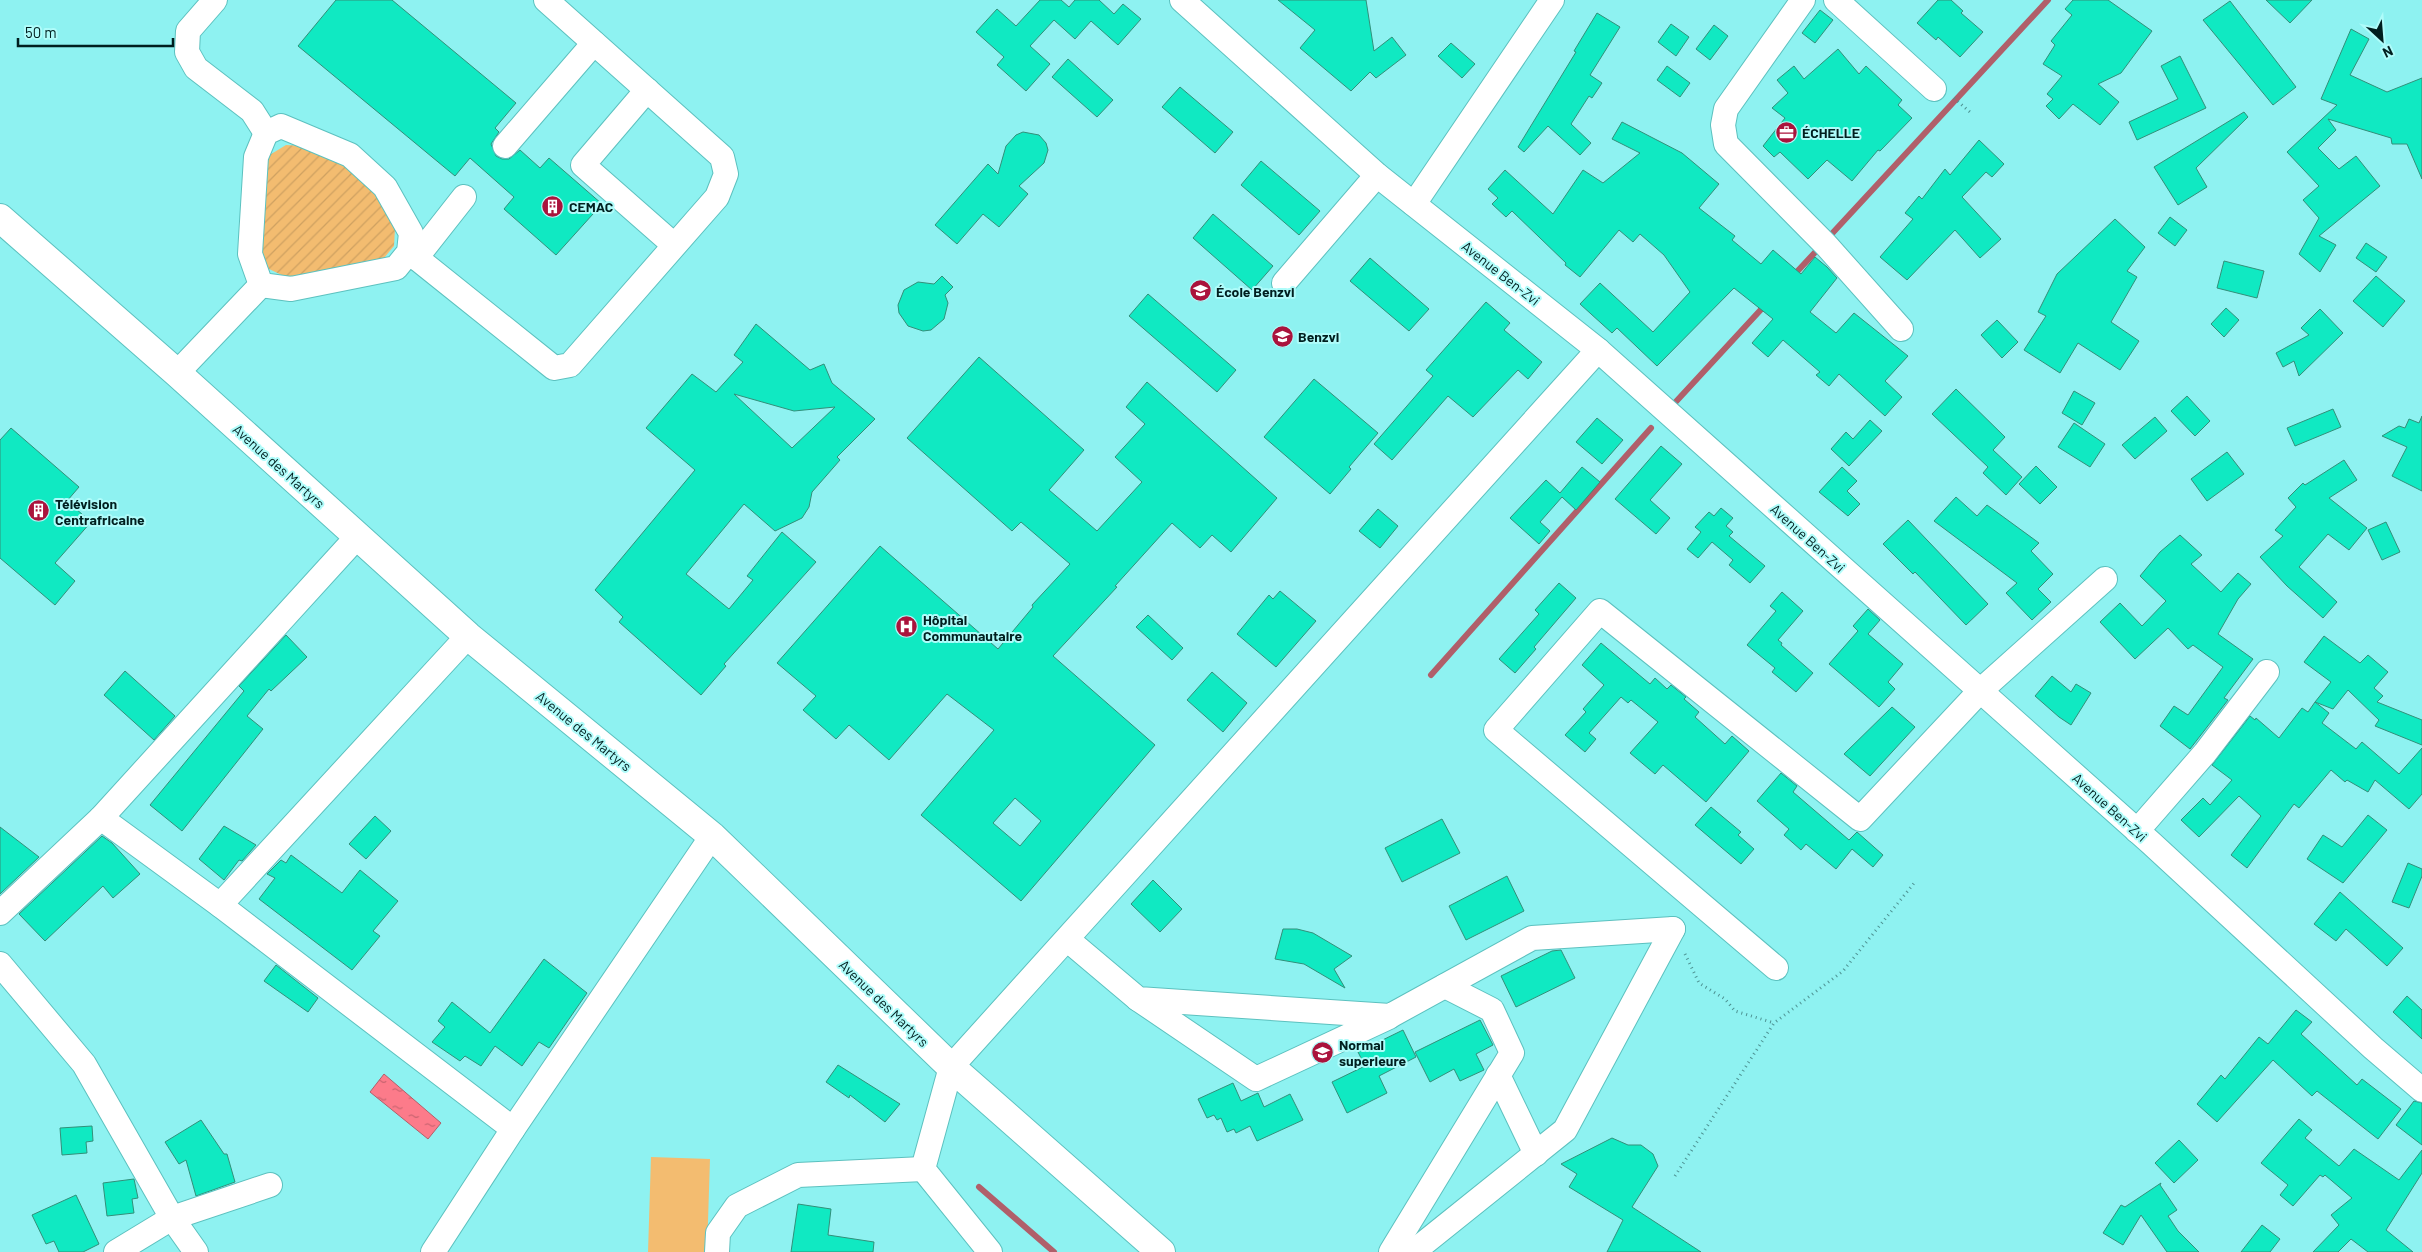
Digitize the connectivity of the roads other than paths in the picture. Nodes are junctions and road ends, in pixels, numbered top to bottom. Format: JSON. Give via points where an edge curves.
{"nodes":[{"id":1,"x":215,"y":0,"type":"edge"},
{"id":2,"x":546,"y":0,"type":"edge"},
{"id":3,"x":1182,"y":0,"type":"edge"},
{"id":4,"x":1803,"y":0,"type":"edge"},
{"id":5,"x":1836,"y":0,"type":"edge"},
{"id":6,"x":1543,"y":4,"type":"edge"},
{"id":7,"x":594,"y":43,"type":"junction"},
{"id":8,"x":1934,"y":89,"type":"dead end"},
{"id":9,"x":647,"y":90,"type":"junction"},
{"id":10,"x":266,"y":133,"type":"junction"},
{"id":11,"x":505,"y":146,"type":"dead end"},
{"id":12,"x":1377,"y":175,"type":"junction"},
{"id":13,"x":464,"y":197,"type":"dead end"},
{"id":14,"x":1414,"y":204,"type":"junction"},
{"id":15,"x":1,"y":220,"type":"edge"},
{"id":16,"x":674,"y":245,"type":"junction"},
{"id":17,"x":412,"y":255,"type":"junction"},
{"id":18,"x":1284,"y":283,"type":"dead end"},
{"id":19,"x":261,"y":284,"type":"junction"},
{"id":20,"x":1901,"y":329,"type":"dead end"},
{"id":21,"x":1598,"y":350,"type":"junction"},
{"id":22,"x":177,"y":373,"type":"junction"},
{"id":23,"x":357,"y":537,"type":"junction"},
{"id":24,"x":2105,"y":579,"type":"dead end"},
{"id":25,"x":468,"y":636,"type":"junction"},
{"id":26,"x":2267,"y":672,"type":"dead end"},
{"id":27,"x":1980,"y":691,"type":"junction"},
{"id":28,"x":101,"y":818,"type":"junction"},
{"id":29,"x":2137,"y":831,"type":"junction"},
{"id":30,"x":712,"y":836,"type":"junction"},
{"id":31,"x":220,"y":905,"type":"junction"},
{"id":32,"x":0,"y":913,"type":"edge"},
{"id":33,"x":1068,"y":940,"type":"junction"},
{"id":34,"x":0,"y":964,"type":"edge"},
{"id":35,"x":1776,"y":968,"type":"dead end"},
{"id":36,"x":1445,"y":986,"type":"junction"},
{"id":37,"x":1138,"y":999,"type":"junction"},
{"id":38,"x":1390,"y":1016,"type":"junction"},
{"id":39,"x":951,"y":1067,"type":"junction"},
{"id":40,"x":1498,"y":1076,"type":"junction"},
{"id":41,"x":2422,"y":1090,"type":"edge"},
{"id":42,"x":513,"y":1129,"type":"junction"},
{"id":43,"x":1536,"y":1154,"type":"junction"},
{"id":44,"x":923,"y":1169,"type":"junction"},
{"id":45,"x":270,"y":1185,"type":"dead end"},
{"id":46,"x":172,"y":1218,"type":"junction"},
{"id":47,"x":116,"y":1252,"type":"edge"},
{"id":48,"x":196,"y":1252,"type":"edge"},
{"id":49,"x":433,"y":1252,"type":"edge"},
{"id":50,"x":717,"y":1252,"type":"edge"},
{"id":51,"x":990,"y":1252,"type":"edge"},
{"id":52,"x":1161,"y":1252,"type":"edge"},
{"id":53,"x":1391,"y":1252,"type":"edge"},
{"id":54,"x":1413,"y":1252,"type":"edge"}],
"edges":[{"from":1,"to":10,"type":"street","via":[[188,31],[187,52],[196,68],[252,111]]},
{"from":2,"to":7,"type":"street"},
{"from":3,"to":12,"type":"street","name":"Avenue Ben-Zvi"},
{"from":4,"to":20,"type":"street","via":[[1726,109],[1723,125],[1726,144],[1826,245]]},
{"from":5,"to":8,"type":"street"},
{"from":6,"to":14,"type":"street"},
{"from":7,"to":9,"type":"street"},
{"from":7,"to":11,"type":"street"},
{"from":9,"to":16,"type":"street","via":[[722,158],[726,174],[717,197]]},
{"from":9,"to":16,"type":"street","via":[[583,166]]},
{"from":10,"to":17,"type":"street","via":[[281,126],[350,155],[385,188],[411,233]]},
{"from":10,"to":19,"type":"street","via":[[256,157],[250,254]]},
{"from":12,"to":14,"type":"street","name":"Avenue Ben-Zvi"},
{"from":12,"to":18,"type":"street"},
{"from":13,"to":17,"type":"street"},
{"from":14,"to":21,"type":"street","name":"Avenue Ben-Zvi"},
{"from":15,"to":22,"type":"main road","name":"Avenue des Martyrs"},
{"from":16,"to":17,"type":"street","via":[[570,364],[554,368]]},
{"from":17,"to":19,"type":"street","via":[[396,268],[292,289]]},
{"from":19,"to":22,"type":"street"},
{"from":21,"to":27,"type":"street","name":"Avenue Ben-Zvi"},
{"from":21,"to":33,"type":"street"},
{"from":22,"to":23,"type":"main road","name":"Avenue des Martyrs"},
{"from":23,"to":25,"type":"main road","name":"Avenue des Martyrs"},
{"from":23,"to":28,"type":"street"},
{"from":24,"to":27,"type":"street"},
{"from":25,"to":30,"type":"main road","name":"Avenue des Martyrs"},
{"from":25,"to":31,"type":"street"},
{"from":26,"to":29,"type":"street"},
{"from":27,"to":29,"type":"street","name":"Avenue Ben-Zvi"},
{"from":27,"to":35,"type":"street","via":[[1860,819],[1600,611],[1496,730]]},
{"from":28,"to":31,"type":"street"},
{"from":28,"to":32,"type":"street"},
{"from":29,"to":41,"type":"street","name":"Avenue Ben-Zvi"},
{"from":30,"to":39,"type":"main road","name":"Avenue des Martyrs"},
{"from":30,"to":42,"type":"street"},
{"from":31,"to":42,"type":"street"},
{"from":33,"to":37,"type":"street"},
{"from":33,"to":39,"type":"street"},
{"from":34,"to":46,"type":"street","via":[[84,1064]]},
{"from":36,"to":38,"type":"street"},
{"from":36,"to":40,"type":"street","via":[[1492,1010],[1512,1053]]},
{"from":36,"to":43,"type":"street","via":[[1532,938],[1673,930],[1565,1130]]},
{"from":37,"to":38,"type":"street"},
{"from":37,"to":38,"type":"street","via":[[1256,1079]]},
{"from":39,"to":44,"type":"street"},
{"from":39,"to":52,"type":"main road","name":"Avenue des Martyrs"},
{"from":40,"to":43,"type":"street"},
{"from":40,"to":53,"type":"street"},
{"from":42,"to":49,"type":"street"},
{"from":43,"to":54,"type":"street"},
{"from":44,"to":50,"type":"street","via":[[798,1175],[736,1206],[718,1233]]},
{"from":44,"to":51,"type":"street"},
{"from":45,"to":46,"type":"street"},
{"from":46,"to":47,"type":"street"},
{"from":46,"to":48,"type":"street"}]}
